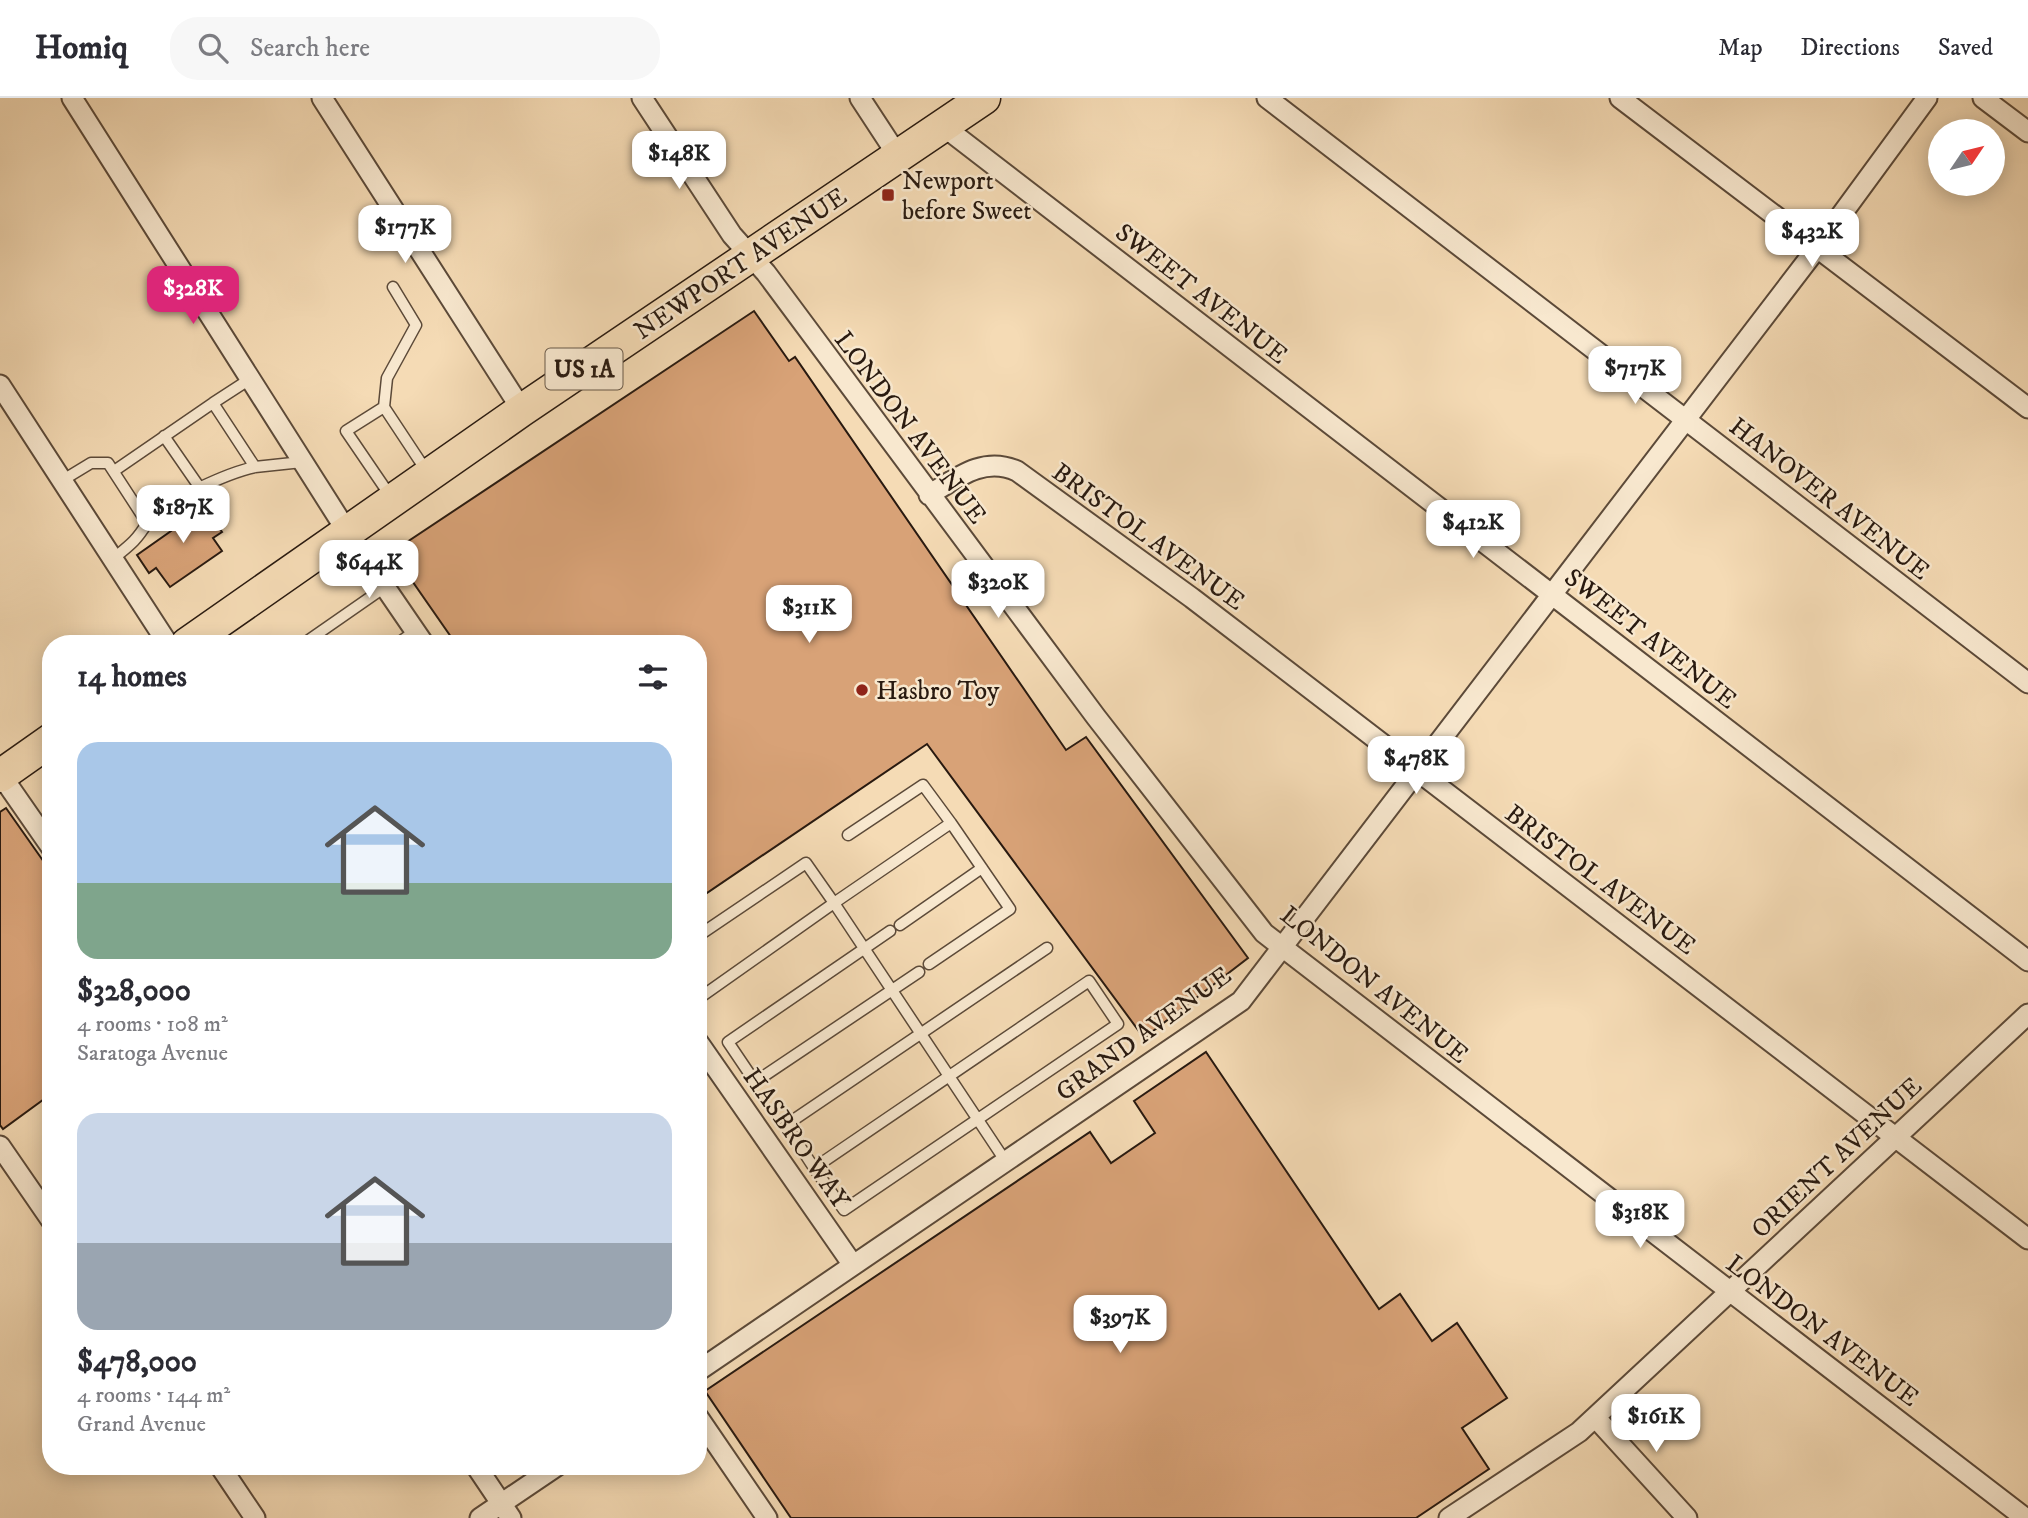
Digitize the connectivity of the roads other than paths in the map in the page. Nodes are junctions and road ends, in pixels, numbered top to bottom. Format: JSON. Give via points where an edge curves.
{"nodes":[{"id":1,"x":72,"y":98,"type":"edge"},
{"id":2,"x":322,"y":98,"type":"edge"},
{"id":3,"x":642,"y":98,"type":"edge"},
{"id":4,"x":860,"y":98,"type":"edge"},
{"id":5,"x":984,"y":98,"type":"edge"},
{"id":6,"x":1267,"y":98,"type":"edge"},
{"id":7,"x":1620,"y":98,"type":"edge"},
{"id":8,"x":1927,"y":98,"type":"edge"},
{"id":9,"x":1983,"y":98,"type":"edge"},
{"id":10,"x":943,"y":126,"type":"junction"},
{"id":11,"x":2028,"y":132,"type":"edge"},
{"id":12,"x":898,"y":156,"type":"junction"},
{"id":13,"x":1817,"y":248,"type":"junction"},
{"id":14,"x":751,"y":256,"type":"junction"},
{"id":15,"x":393,"y":287,"type":"dead end"},
{"id":16,"x":250,"y":379,"type":"junction"},
{"id":17,"x":0,"y":385,"type":"edge"},
{"id":18,"x":213,"y":403,"type":"junction"},
{"id":19,"x":384,"y":407,"type":"junction"},
{"id":20,"x":2028,"y":408,"type":"edge"},
{"id":21,"x":522,"y":410,"type":"junction"},
{"id":22,"x":1684,"y":418,"type":"junction"},
{"id":23,"x":164,"y":436,"type":"junction"},
{"id":24,"x":303,"y":462,"type":"junction"},
{"id":25,"x":255,"y":467,"type":"junction"},
{"id":26,"x":114,"y":471,"type":"junction"},
{"id":27,"x":429,"y":476,"type":"junction"},
{"id":28,"x":63,"y":480,"type":"junction"},
{"id":29,"x":200,"y":488,"type":"junction"},
{"id":30,"x":929,"y":495,"type":"junction"},
{"id":31,"x":394,"y":501,"type":"junction"},
{"id":32,"x":147,"y":523,"type":"junction"},
{"id":33,"x":348,"y":533,"type":"junction"},
{"id":34,"x":114,"y":558,"type":"junction"},
{"id":35,"x":385,"y":587,"type":"junction"},
{"id":36,"x":1552,"y":595,"type":"junction"},
{"id":37,"x":162,"y":635,"type":"edge"},
{"id":38,"x":200,"y":635,"type":"edge"},
{"id":39,"x":316,"y":635,"type":"edge"},
{"id":40,"x":418,"y":635,"type":"edge"},
{"id":41,"x":2028,"y":683,"type":"edge"},
{"id":42,"x":42,"y":746,"type":"edge"},
{"id":43,"x":1416,"y":771,"type":"junction"},
{"id":44,"x":1,"y":776,"type":"edge"},
{"id":45,"x":951,"y":823,"type":"junction"},
{"id":46,"x":42,"y":834,"type":"edge"},
{"id":47,"x":848,"y":835,"type":"dead end"},
{"id":48,"x":982,"y":868,"type":"junction"},
{"id":49,"x":834,"y":903,"type":"junction"},
{"id":50,"x":900,"y":925,"type":"dead end"},
{"id":51,"x":707,"y":930,"type":"edge"},
{"id":52,"x":890,"y":931,"type":"dead end"},
{"id":53,"x":865,"y":948,"type":"junction"},
{"id":54,"x":1047,"y":948,"type":"dead end"},
{"id":55,"x":1281,"y":949,"type":"junction"},
{"id":56,"x":2028,"y":961,"type":"edge"},
{"id":57,"x":929,"y":964,"type":"dead end"},
{"id":58,"x":919,"y":972,"type":"dead end"},
{"id":59,"x":894,"y":990,"type":"junction"},
{"id":60,"x":707,"y":993,"type":"edge"},
{"id":61,"x":2028,"y":1014,"type":"edge"},
{"id":62,"x":922,"y":1033,"type":"junction"},
{"id":63,"x":707,"y":1055,"type":"edge"},
{"id":64,"x":951,"y":1076,"type":"junction"},
{"id":65,"x":978,"y":1118,"type":"junction"},
{"id":66,"x":1896,"y":1136,"type":"junction"},
{"id":67,"x":0,"y":1146,"type":"edge"},
{"id":68,"x":1006,"y":1162,"type":"junction"},
{"id":69,"x":814,"y":1168,"type":"junction"},
{"id":70,"x":42,"y":1207,"type":"edge"},
{"id":71,"x":2028,"y":1238,"type":"edge"},
{"id":72,"x":853,"y":1265,"type":"junction"},
{"id":73,"x":1729,"y":1292,"type":"junction"},
{"id":74,"x":707,"y":1365,"type":"edge"},
{"id":75,"x":1595,"y":1417,"type":"junction"},
{"id":76,"x":707,"y":1430,"type":"edge"},
{"id":77,"x":226,"y":1475,"type":"edge"},
{"id":78,"x":482,"y":1475,"type":"edge"},
{"id":79,"x":546,"y":1475,"type":"edge"},
{"id":80,"x":506,"y":1511,"type":"edge"},
{"id":81,"x":255,"y":1518,"type":"edge"},
{"id":82,"x":480,"y":1518,"type":"edge"},
{"id":83,"x":767,"y":1518,"type":"edge"},
{"id":84,"x":1448,"y":1518,"type":"edge"},
{"id":85,"x":1687,"y":1518,"type":"edge"},
{"id":86,"x":2025,"y":1518,"type":"edge"}],
"edges":[{"from":1,"to":16,"type":"street"},
{"from":2,"to":21,"type":"street"},
{"from":3,"to":14,"type":"street","name":"LONDON AVENUE","via":[[732,236]]},
{"from":4,"to":12,"type":"street"},
{"from":5,"to":10,"type":"main road","name":"NEWPORT AVENUE","number":"US 1A"},
{"from":6,"to":22,"type":"street","name":"HANOVER AVENUE"},
{"from":7,"to":13,"type":"street"},
{"from":8,"to":13,"type":"street","name":"GRAND AVENUE"},
{"from":9,"to":11,"type":"street"},
{"from":10,"to":12,"type":"main road","name":"NEWPORT AVENUE","number":"US 1A"},
{"from":10,"to":36,"type":"street","name":"SWEET AVENUE"},
{"from":12,"to":14,"type":"main road","name":"NEWPORT AVENUE","number":"US 1A"},
{"from":13,"to":20,"type":"street"},
{"from":13,"to":22,"type":"street","name":"GRAND AVENUE"},
{"from":14,"to":21,"type":"main road","name":"NEWPORT AVENUE","number":"US 1A"},
{"from":14,"to":30,"type":"street","name":"LONDON AVENUE"},
{"from":15,"to":19,"type":"lane","via":[[416,325],[387,378]]},
{"from":16,"to":18,"type":"lane"},
{"from":16,"to":24,"type":"street"},
{"from":17,"to":28,"type":"street"},
{"from":18,"to":23,"type":"lane"},
{"from":18,"to":25,"type":"lane"},
{"from":19,"to":27,"type":"lane"},
{"from":19,"to":31,"type":"lane","via":[[346,431]]},
{"from":21,"to":27,"type":"main road","name":"NEWPORT AVENUE","number":"US 1A"},
{"from":22,"to":36,"type":"street","name":"GRAND AVENUE"},
{"from":22,"to":41,"type":"street","name":"HANOVER AVENUE"},
{"from":23,"to":26,"type":"lane"},
{"from":23,"to":29,"type":"lane"},
{"from":24,"to":25,"type":"lane"},
{"from":24,"to":33,"type":"street"},
{"from":25,"to":29,"type":"lane"},
{"from":26,"to":28,"type":"lane","via":[[108,463],[97,461]]},
{"from":26,"to":32,"type":"lane"},
{"from":27,"to":31,"type":"main road","name":"NEWPORT AVENUE","number":"US 1A"},
{"from":28,"to":34,"type":"street"},
{"from":29,"to":32,"type":"lane"},
{"from":30,"to":43,"type":"street","name":"BRISTOL AVENUE","via":[[978,468],[999,463],[1017,471],[1192,598]]},
{"from":30,"to":55,"type":"street","name":"LONDON AVENUE","via":[[1105,728]]},
{"from":31,"to":33,"type":"main road","name":"NEWPORT AVENUE","number":"US 1A"},
{"from":32,"to":34,"type":"lane","via":[[141,537]]},
{"from":33,"to":35,"type":"street"},
{"from":33,"to":38,"type":"main road","name":"NEWPORT AVENUE","number":"US 1A"},
{"from":34,"to":37,"type":"street"},
{"from":35,"to":39,"type":"lane"},
{"from":35,"to":40,"type":"street"},
{"from":36,"to":43,"type":"street","name":"GRAND AVENUE"},
{"from":36,"to":56,"type":"street","name":"SWEET AVENUE"},
{"from":42,"to":44,"type":"main road"},
{"from":43,"to":55,"type":"street","name":"GRAND AVENUE"},
{"from":43,"to":66,"type":"street","name":"BRISTOL AVENUE"},
{"from":44,"to":46,"type":"street"},
{"from":45,"to":47,"type":"lane","via":[[923,785]]},
{"from":45,"to":48,"type":"lane"},
{"from":45,"to":49,"type":"lane"},
{"from":48,"to":50,"type":"lane"},
{"from":48,"to":57,"type":"lane","via":[[1010,909]]},
{"from":49,"to":51,"type":"lane","via":[[806,863]]},
{"from":49,"to":53,"type":"lane"},
{"from":49,"to":60,"type":"lane"},
{"from":52,"to":53,"type":"lane"},
{"from":53,"to":59,"type":"lane"},
{"from":53,"to":59,"type":"lane","via":[[728,1042],[755,1082]]},
{"from":54,"to":62,"type":"lane"},
{"from":55,"to":68,"type":"street","name":"GRAND AVENUE","via":[[1241,1001]]},
{"from":55,"to":73,"type":"street","name":"LONDON AVENUE"},
{"from":58,"to":59,"type":"lane"},
{"from":59,"to":62,"type":"lane"},
{"from":61,"to":66,"type":"street","name":"ORIENT AVENUE"},
{"from":62,"to":64,"type":"lane"},
{"from":62,"to":69,"type":"lane","via":[[786,1125]]},
{"from":63,"to":72,"type":"street","name":"HASBRO WAY"},
{"from":64,"to":65,"type":"lane"},
{"from":64,"to":65,"type":"lane","via":[[1088,981],[1118,1024]]},
{"from":64,"to":69,"type":"lane"},
{"from":65,"to":68,"type":"lane"},
{"from":65,"to":69,"type":"lane","via":[[844,1210]]},
{"from":66,"to":71,"type":"street","name":"BRISTOL AVENUE"},
{"from":66,"to":73,"type":"street","name":"ORIENT AVENUE"},
{"from":67,"to":70,"type":"street"},
{"from":68,"to":72,"type":"street","name":"GRAND AVENUE"},
{"from":72,"to":74,"type":"street","name":"GRAND AVENUE"},
{"from":73,"to":75,"type":"street","name":"ORIENT AVENUE"},
{"from":73,"to":86,"type":"street","name":"LONDON AVENUE"},
{"from":75,"to":84,"type":"street","name":"ORIENT AVENUE"},
{"from":75,"to":85,"type":"street"},
{"from":76,"to":83,"type":"street"},
{"from":77,"to":81,"type":"street"},
{"from":78,"to":80,"type":"street"},
{"from":79,"to":80,"type":"street"},
{"from":80,"to":82,"type":"street"}]}
